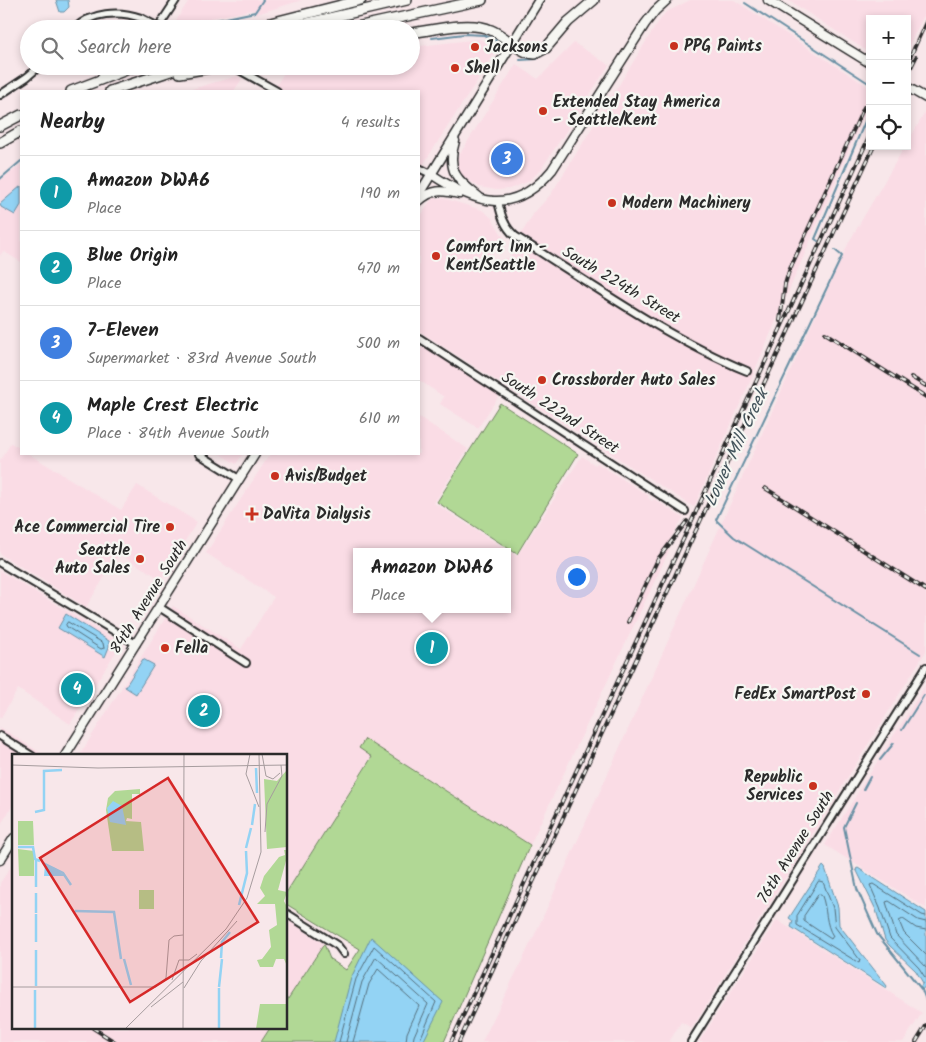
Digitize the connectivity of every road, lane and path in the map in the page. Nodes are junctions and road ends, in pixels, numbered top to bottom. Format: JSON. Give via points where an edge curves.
{"nodes":[{"id":1,"x":176,"y":0,"type":"edge"},
{"id":2,"x":362,"y":0,"type":"edge"},
{"id":3,"x":407,"y":0,"type":"edge"},
{"id":4,"x":482,"y":0,"type":"edge"},
{"id":5,"x":538,"y":0,"type":"edge"},
{"id":6,"x":594,"y":0,"type":"edge"},
{"id":7,"x":667,"y":0,"type":"edge"},
{"id":8,"x":768,"y":0,"type":"edge"},
{"id":9,"x":86,"y":20,"type":"edge"},
{"id":10,"x":145,"y":20,"type":"edge"},
{"id":11,"x":163,"y":20,"type":"edge"},
{"id":12,"x":283,"y":20,"type":"edge"},
{"id":13,"x":321,"y":20,"type":"edge"},
{"id":14,"x":389,"y":20,"type":"edge"},
{"id":15,"x":420,"y":32,"type":"edge"},
{"id":16,"x":513,"y":42,"type":"junction"},
{"id":17,"x":866,"y":61,"type":"edge"},
{"id":18,"x":29,"y":75,"type":"edge"},
{"id":19,"x":99,"y":75,"type":"edge"},
{"id":20,"x":113,"y":75,"type":"edge"},
{"id":21,"x":158,"y":75,"type":"edge"},
{"id":22,"x":168,"y":75,"type":"edge"},
{"id":23,"x":248,"y":75,"type":"edge"},
{"id":24,"x":145,"y":79,"type":"junction"},
{"id":25,"x":75,"y":89,"type":"edge"},
{"id":26,"x":911,"y":89,"type":"edge"},
{"id":27,"x":113,"y":90,"type":"edge"},
{"id":28,"x":275,"y":90,"type":"edge"},
{"id":29,"x":0,"y":95,"type":"edge"},
{"id":30,"x":926,"y":98,"type":"edge"},
{"id":31,"x":20,"y":116,"type":"edge"},
{"id":32,"x":0,"y":126,"type":"edge"},
{"id":33,"x":458,"y":130,"type":"junction"},
{"id":34,"x":20,"y":132,"type":"edge"},
{"id":35,"x":0,"y":143,"type":"edge"},
{"id":36,"x":420,"y":168,"type":"edge"},
{"id":37,"x":431,"y":174,"type":"junction"},
{"id":38,"x":420,"y":192,"type":"edge"},
{"id":39,"x":469,"y":196,"type":"junction"},
{"id":40,"x":420,"y":200,"type":"edge"},
{"id":41,"x":483,"y":200,"type":"junction"},
{"id":42,"x":498,"y":201,"type":"junction"},
{"id":43,"x":420,"y":339,"type":"edge"},
{"id":44,"x":747,"y":370,"type":"dead end"},
{"id":45,"x":201,"y":455,"type":"edge"},
{"id":46,"x":254,"y":455,"type":"edge"},
{"id":47,"x":240,"y":479,"type":"junction"},
{"id":48,"x":685,"y":511,"type":"dead end"},
{"id":49,"x":0,"y":563,"type":"edge"},
{"id":50,"x":159,"y":607,"type":"junction"},
{"id":51,"x":136,"y":644,"type":"junction"},
{"id":52,"x":246,"y":663,"type":"dead end"},
{"id":53,"x":926,"y":667,"type":"edge"},
{"id":54,"x":0,"y":736,"type":"edge"},
{"id":55,"x":29,"y":754,"type":"edge"},
{"id":56,"x":66,"y":754,"type":"edge"},
{"id":57,"x":12,"y":841,"type":"edge"},
{"id":58,"x":0,"y":860,"type":"edge"},
{"id":59,"x":288,"y":914,"type":"edge"},
{"id":60,"x":344,"y":954,"type":"dead end"},
{"id":61,"x":691,"y":1042,"type":"edge"}],
"edges":[{"from":1,"to":11,"type":"street"},
{"from":2,"to":12,"type":"highway"},
{"from":3,"to":13,"type":"highway"},
{"from":4,"to":14,"type":"highway"},
{"from":5,"to":16,"type":"main road"},
{"from":6,"to":16,"type":"highway","via":[[540,52],[530,53]]},
{"from":7,"to":42,"type":"main road","via":[[645,24],[548,176],[524,194]]},
{"from":8,"to":17,"type":"main road"},
{"from":9,"to":10,"type":"street","bridge":true,"via":[[105,14],[124,14]]},
{"from":15,"to":16,"type":"highway","via":[[477,26],[493,30]]},
{"from":16,"to":33,"type":"main road"},
{"from":18,"to":29,"type":"street"},
{"from":19,"to":25,"type":"highway"},
{"from":20,"to":25,"type":"highway"},
{"from":21,"to":24,"type":"highway"},
{"from":22,"to":24,"type":"highway"},
{"from":23,"to":28,"type":"street"},
{"from":24,"to":27,"type":"highway"},
{"from":26,"to":30,"type":"main road"},
{"from":31,"to":32,"type":"highway"},
{"from":33,"to":37,"type":"main road"},
{"from":33,"to":41,"type":"main road","via":[[452,150],[452,168],[461,183]]},
{"from":34,"to":35,"type":"highway"},
{"from":36,"to":37,"type":"street"},
{"from":37,"to":38,"type":"main road"},
{"from":37,"to":39,"type":"main road"},
{"from":39,"to":40,"type":"main road","via":[[442,191],[429,193]]},
{"from":39,"to":41,"type":"main road"},
{"from":41,"to":42,"type":"main road"},
{"from":42,"to":44,"type":"street","name":"South 224th Street","via":[[503,220],[515,236],[628,307],[696,346]]},
{"from":43,"to":48,"type":"street","name":"South 222nd Street"},
{"from":45,"to":47,"type":"street"},
{"from":46,"to":47,"type":"main road","name":"84th Avenue South"},
{"from":47,"to":50,"type":"main road","name":"84th Avenue South"},
{"from":49,"to":51,"type":"street"},
{"from":50,"to":51,"type":"main road","name":"84th Avenue South"},
{"from":50,"to":52,"type":"street"},
{"from":51,"to":56,"type":"main road","name":"84th Avenue South"},
{"from":53,"to":61,"type":"street","name":"76th Avenue South"},
{"from":54,"to":55,"type":"street"},
{"from":57,"to":58,"type":"main road"},
{"from":59,"to":60,"type":"street","via":[[338,946]]}]}
